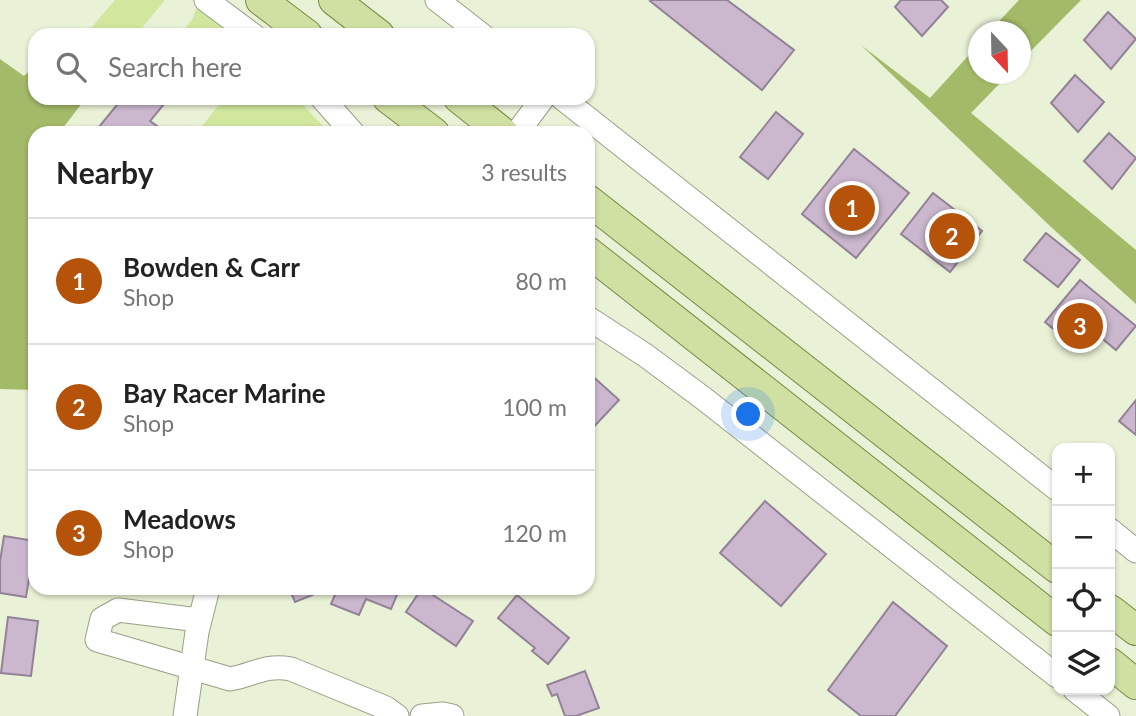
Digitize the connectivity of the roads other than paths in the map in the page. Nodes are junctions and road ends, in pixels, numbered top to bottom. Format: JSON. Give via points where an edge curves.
{"nodes":[{"id":1,"x":206,"y":0,"type":"edge"},
{"id":2,"x":261,"y":0,"type":"edge"},
{"id":3,"x":334,"y":0,"type":"edge"},
{"id":4,"x":437,"y":0,"type":"edge"},
{"id":5,"x":244,"y":28,"type":"edge"},
{"id":6,"x":298,"y":28,"type":"edge"},
{"id":7,"x":370,"y":28,"type":"edge"},
{"id":8,"x":473,"y":28,"type":"edge"},
{"id":9,"x":327,"y":105,"type":"edge"},
{"id":10,"x":397,"y":105,"type":"edge"},
{"id":11,"x":468,"y":105,"type":"edge"},
{"id":12,"x":538,"y":105,"type":"edge"},
{"id":13,"x":571,"y":105,"type":"edge"},
{"id":14,"x":347,"y":126,"type":"edge"},
{"id":15,"x":425,"y":126,"type":"edge"},
{"id":16,"x":494,"y":126,"type":"edge"},
{"id":17,"x":522,"y":126,"type":"edge"},
{"id":18,"x":595,"y":205,"type":"edge"},
{"id":19,"x":595,"y":258,"type":"edge"},
{"id":20,"x":595,"y":323,"type":"edge"},
{"id":21,"x":1052,"y":485,"type":"edge"},
{"id":22,"x":1115,"y":534,"type":"edge"},
{"id":23,"x":1136,"y":551,"type":"edge"},
{"id":24,"x":1052,"y":564,"type":"edge"},
{"id":25,"x":206,"y":595,"type":"edge"},
{"id":26,"x":1115,"y":614,"type":"edge"},
{"id":27,"x":1052,"y":617,"type":"edge"},
{"id":28,"x":199,"y":620,"type":"junction"},
{"id":29,"x":1136,"y":630,"type":"edge"},
{"id":30,"x":191,"y":666,"type":"junction"},
{"id":31,"x":1115,"y":667,"type":"edge"},
{"id":32,"x":1052,"y":672,"type":"edge"},
{"id":33,"x":1136,"y":684,"type":"edge"},
{"id":34,"x":1081,"y":695,"type":"edge"},
{"id":35,"x":185,"y":716,"type":"edge"},
{"id":36,"x":397,"y":716,"type":"edge"},
{"id":37,"x":422,"y":716,"type":"edge"},
{"id":38,"x":452,"y":716,"type":"edge"},
{"id":39,"x":1108,"y":716,"type":"edge"}],
"edges":[{"from":1,"to":5,"type":"street"},
{"from":2,"to":6,"type":"main road"},
{"from":3,"to":7,"type":"main road"},
{"from":4,"to":8,"type":"street"},
{"from":9,"to":14,"type":"street"},
{"from":10,"to":15,"type":"main road"},
{"from":11,"to":16,"type":"main road"},
{"from":12,"to":17,"type":"street"},
{"from":13,"to":21,"type":"street"},
{"from":18,"to":24,"type":"main road"},
{"from":19,"to":27,"type":"main road"},
{"from":20,"to":32,"type":"street","via":[[703,398]]},
{"from":22,"to":23,"type":"street"},
{"from":25,"to":28,"type":"street"},
{"from":26,"to":29,"type":"main road"},
{"from":28,"to":30,"type":"street"},
{"from":28,"to":30,"type":"street","via":[[118,610],[102,619],[97,640]]},
{"from":30,"to":35,"type":"street"},
{"from":30,"to":36,"type":"street","via":[[230,679],[263,668],[291,669]]},
{"from":31,"to":33,"type":"main road"},
{"from":34,"to":39,"type":"street"},
{"from":37,"to":38,"type":"street"}]}
